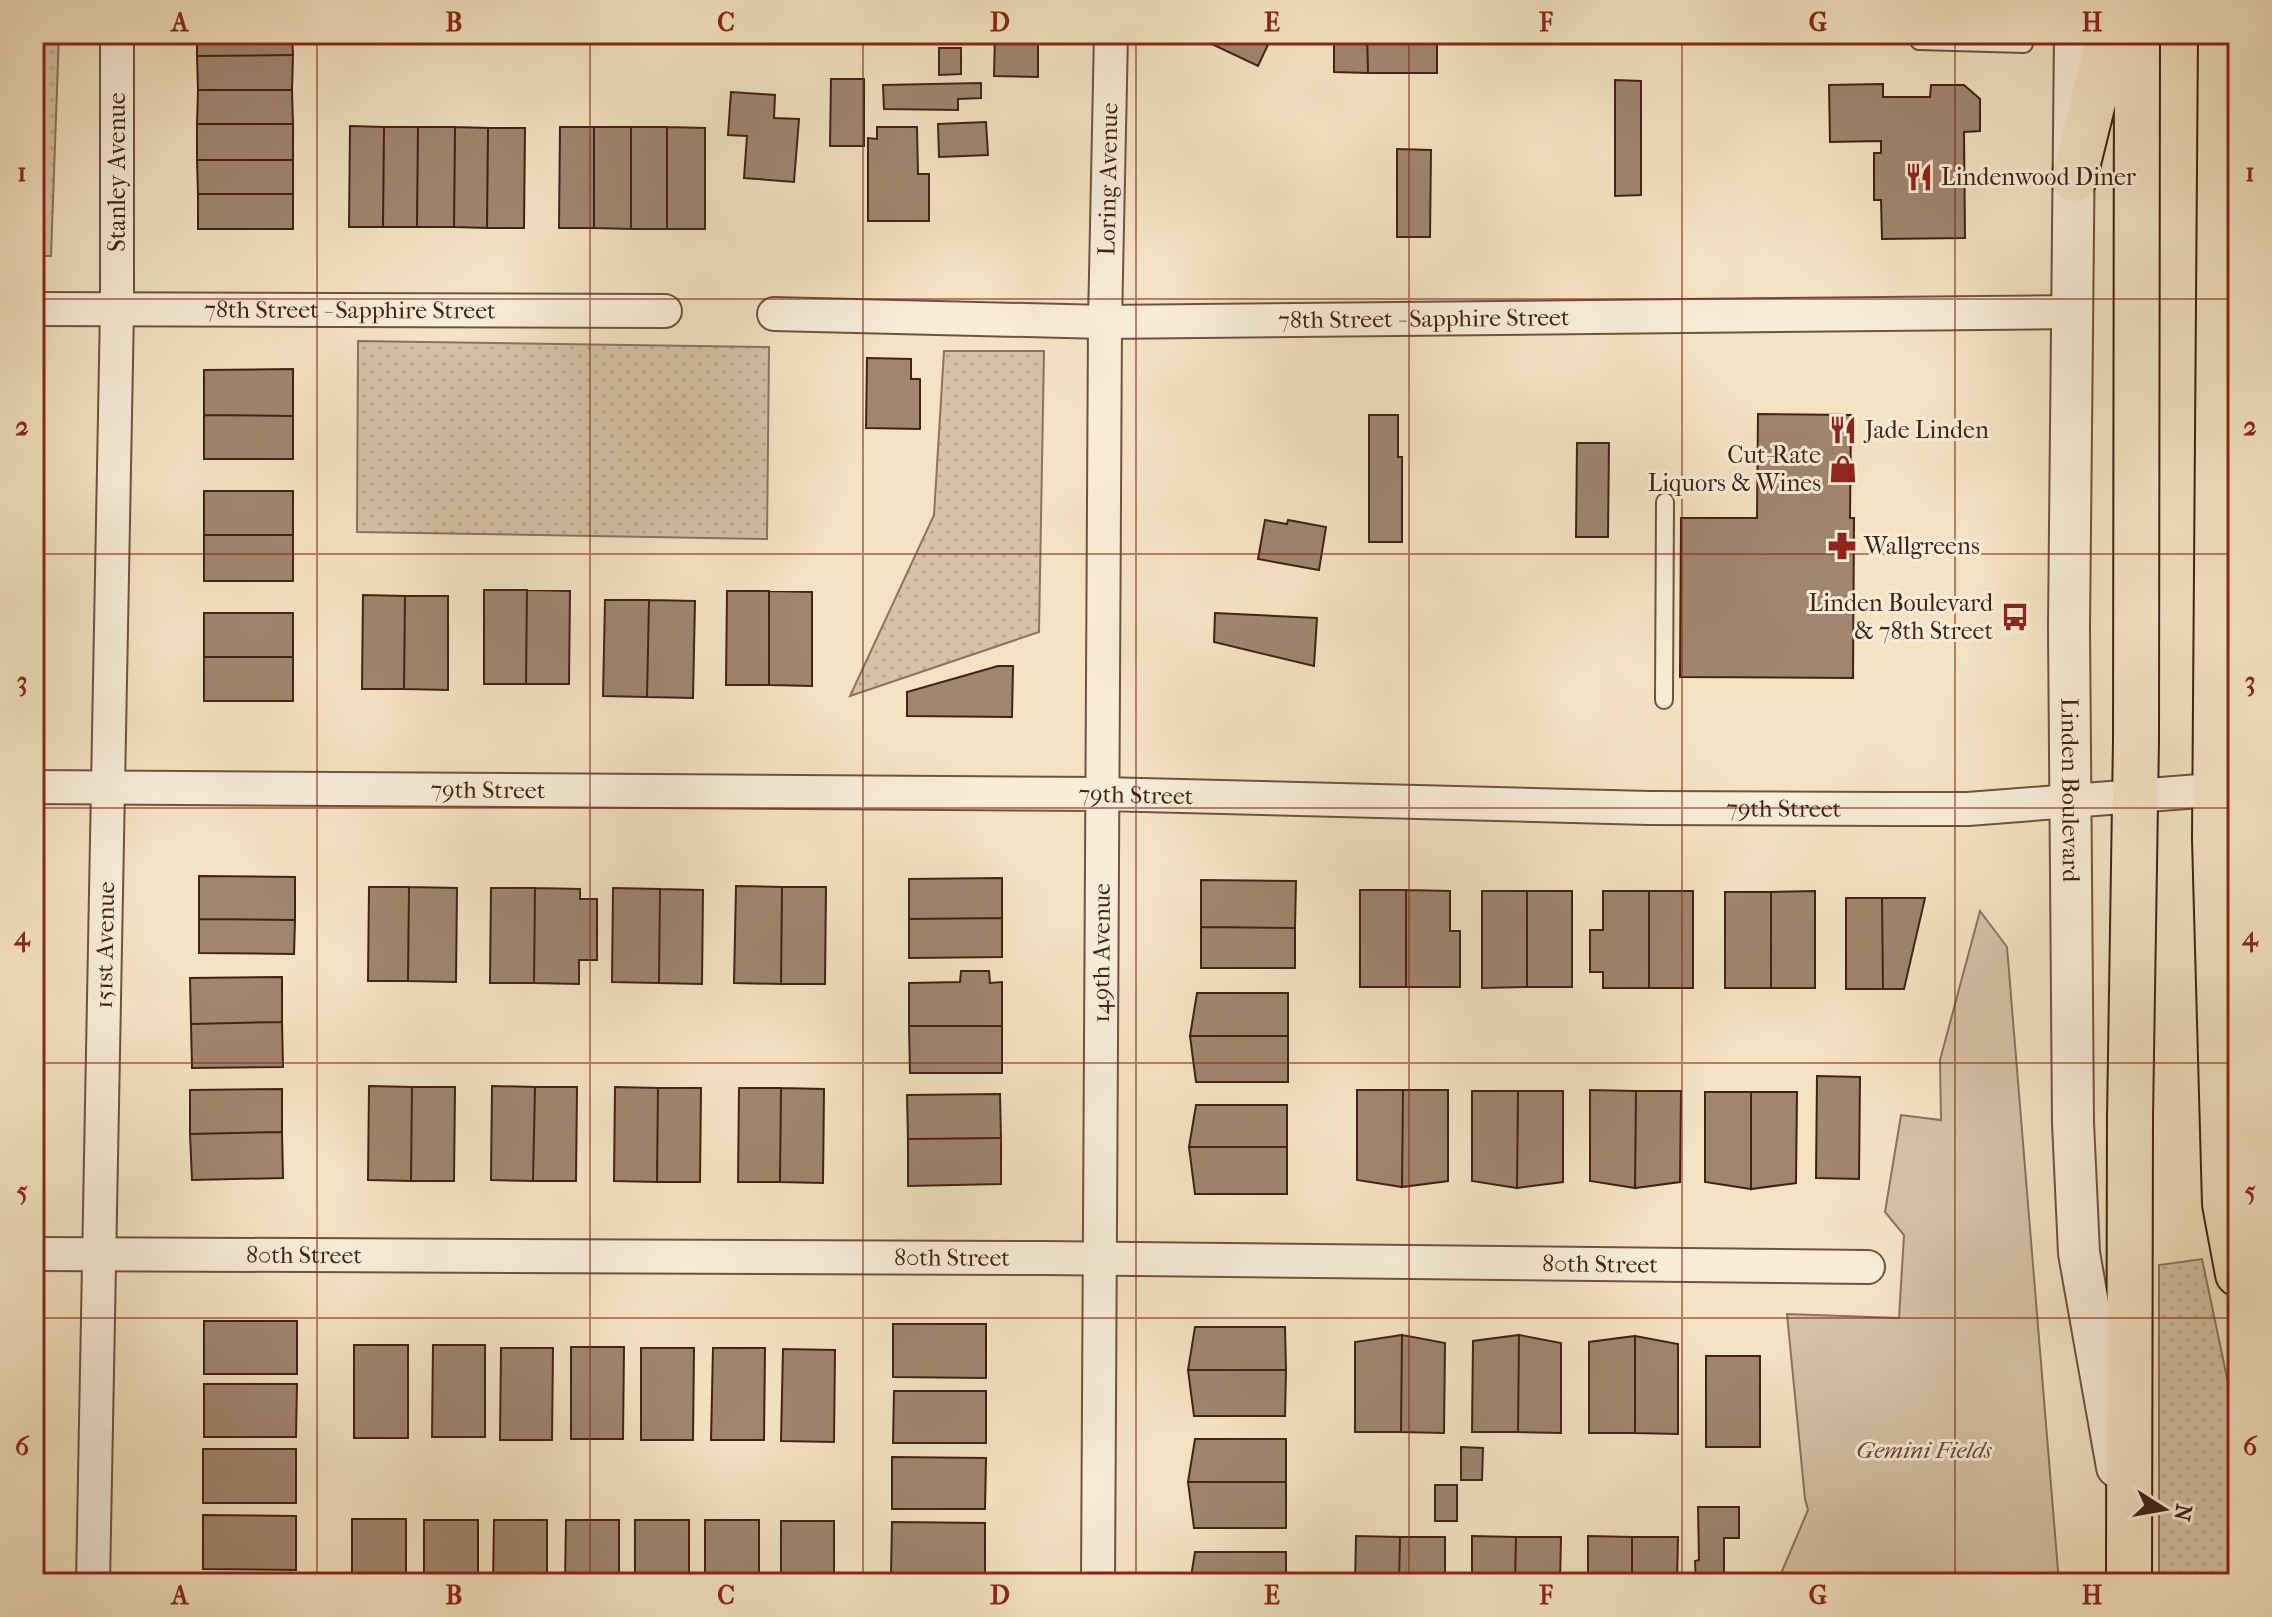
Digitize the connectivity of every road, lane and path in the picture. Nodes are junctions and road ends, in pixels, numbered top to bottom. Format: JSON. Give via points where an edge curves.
{"nodes":[{"id":1,"x":117,"y":34,"type":"edge"},
{"id":2,"x":1111,"y":34,"type":"edge"},
{"id":3,"x":1920,"y":34,"type":"edge"},
{"id":4,"x":2024,"y":34,"type":"edge"},
{"id":5,"x":2075,"y":34,"type":"edge"},
{"id":6,"x":2110,"y":34,"type":"edge"},
{"id":7,"x":2137,"y":34,"type":"edge"},
{"id":8,"x":2221,"y":34,"type":"edge"},
{"id":9,"x":2074,"y":179,"type":"junction"},
{"id":10,"x":34,"y":309,"type":"edge"},
{"id":11,"x":117,"y":309,"type":"junction"},
{"id":12,"x":665,"y":311,"type":"dead end"},
{"id":13,"x":2072,"y":312,"type":"junction"},
{"id":14,"x":774,"y":314,"type":"dead end"},
{"id":15,"x":1105,"y":322,"type":"junction"},
{"id":16,"x":1665,"y":502,"type":"dead end"},
{"id":17,"x":1664,"y":700,"type":"dead end"},
{"id":18,"x":34,"y":787,"type":"edge"},
{"id":19,"x":108,"y":787,"type":"junction"},
{"id":20,"x":2226,"y":789,"type":"edge"},
{"id":21,"x":1102,"y":794,"type":"junction"},
{"id":22,"x":2135,"y":796,"type":"junction"},
{"id":23,"x":2070,"y":801,"type":"junction"},
{"id":24,"x":2236,"y":1249,"type":"edge"},
{"id":25,"x":34,"y":1254,"type":"edge"},
{"id":26,"x":100,"y":1255,"type":"junction"},
{"id":27,"x":1100,"y":1259,"type":"junction"},
{"id":28,"x":1868,"y":1267,"type":"dead end"},
{"id":29,"x":2129,"y":1540,"type":"junction"},
{"id":30,"x":93,"y":1583,"type":"edge"},
{"id":31,"x":1098,"y":1583,"type":"edge"},
{"id":32,"x":2129,"y":1583,"type":"edge"}],
"edges":[{"from":1,"to":11,"type":"street","name":"Stanley Avenue"},
{"from":2,"to":15,"type":"street","name":"Loring Avenue"},
{"from":3,"to":4,"type":"lane","via":[[1919,41],[2024,44]]},
{"from":5,"to":9,"type":"street","name":"Linden Boulevard"},
{"from":6,"to":9,"type":"highway"},
{"from":7,"to":22,"type":"highway","name":"Linden Boulevard"},
{"from":8,"to":20,"type":"highway"},
{"from":9,"to":13,"type":"street","name":"Linden Boulevard"},
{"from":10,"to":11,"type":"street","name":"78th Street - Sapphire Street"},
{"from":11,"to":12,"type":"street","name":"78th Street - Sapphire Street"},
{"from":11,"to":19,"type":"street","name":"151st Avenue"},
{"from":13,"to":15,"type":"street","name":"78th Street - Sapphire Street"},
{"from":13,"to":23,"type":"street","name":"Linden Boulevard"},
{"from":14,"to":15,"type":"street","name":"78th Street - Sapphire Street"},
{"from":15,"to":21,"type":"street","name":"149th Avenue"},
{"from":16,"to":17,"type":"lane"},
{"from":18,"to":19,"type":"street","name":"79th Street"},
{"from":19,"to":21,"type":"street","name":"79th Street"},
{"from":19,"to":26,"type":"street","name":"151st Avenue"},
{"from":20,"to":22,"type":"street","name":"79th Street"},
{"from":20,"to":24,"type":"highway","via":[[2221,1130],[2225,1204]]},
{"from":21,"to":23,"type":"street","name":"79th Street","via":[[1649,808],[1968,809]]},
{"from":21,"to":27,"type":"street","name":"149th Avenue"},
{"from":22,"to":23,"type":"street","name":"79th Street"},
{"from":22,"to":29,"type":"highway","name":"Linden Boulevard"},
{"from":23,"to":29,"type":"street","name":"Linden Boulevard","via":[[2079,1253]]},
{"from":25,"to":26,"type":"street","name":"80th Street"},
{"from":26,"to":27,"type":"street","name":"80th Street"},
{"from":26,"to":30,"type":"street","name":"151st Avenue"},
{"from":27,"to":28,"type":"street","name":"80th Street"},
{"from":27,"to":31,"type":"street","name":"149th Avenue"},
{"from":29,"to":32,"type":"highway","name":"Linden Boulevard"}]}
